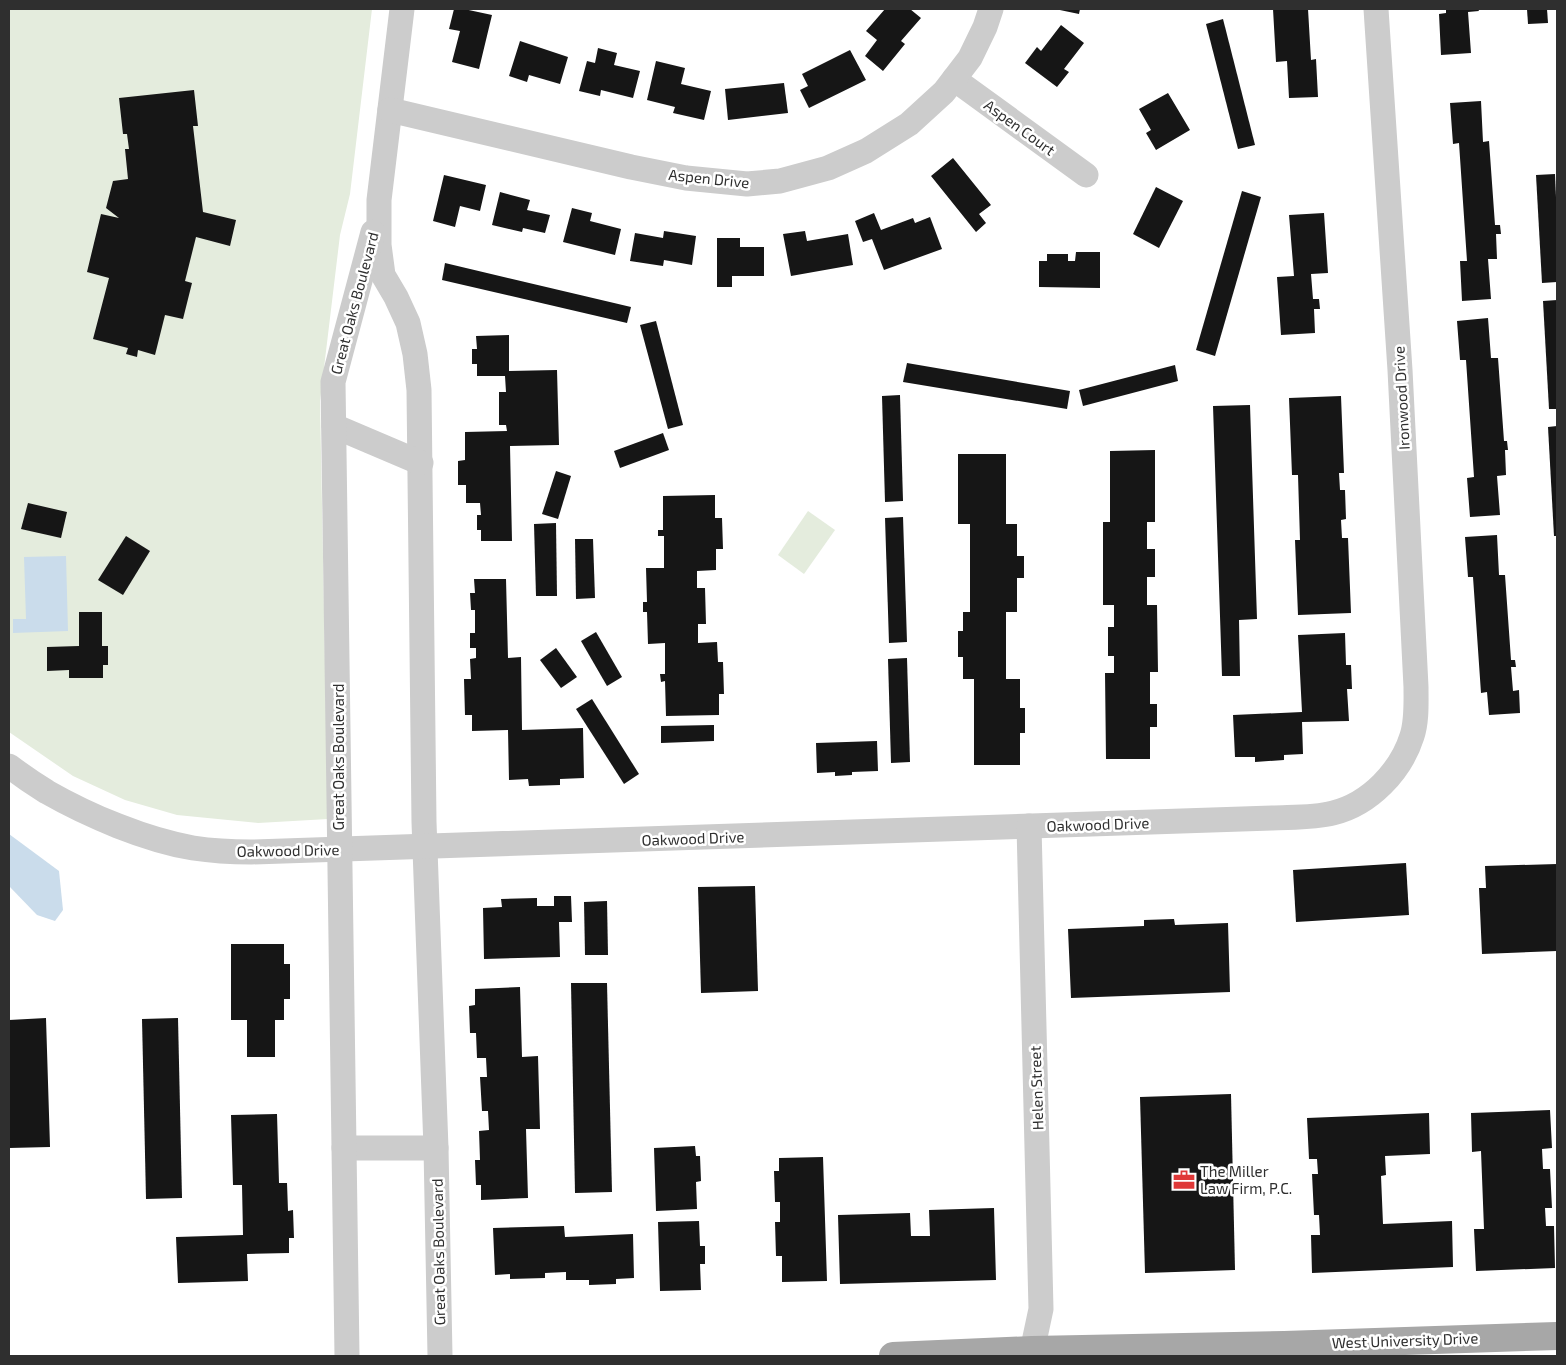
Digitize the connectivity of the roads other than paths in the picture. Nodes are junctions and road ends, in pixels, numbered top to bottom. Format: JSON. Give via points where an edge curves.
{"nodes":[{"id":1,"x":402,"y":9,"type":"edge"},
{"id":2,"x":991,"y":9,"type":"edge"},
{"id":3,"x":1376,"y":9,"type":"edge"},
{"id":4,"x":954,"y":79,"type":"junction"},
{"id":5,"x":390,"y":110,"type":"junction"},
{"id":6,"x":1086,"y":175,"type":"dead end"},
{"id":7,"x":379,"y":210,"type":"junction"},
{"id":8,"x":334,"y":426,"type":"junction"},
{"id":9,"x":421,"y":463,"type":"junction"},
{"id":10,"x":9,"y":766,"type":"edge"},
{"id":11,"x":1386,"y":780,"type":"joint"},
{"id":12,"x":1028,"y":826,"type":"junction"},
{"id":13,"x":425,"y":846,"type":"junction"},
{"id":14,"x":339,"y":849,"type":"junction"},
{"id":15,"x":344,"y":1148,"type":"junction"},
{"id":16,"x":436,"y":1148,"type":"junction"},
{"id":17,"x":1557,"y":1336,"type":"edge"},
{"id":18,"x":1373,"y":1349,"type":"edge"},
{"id":19,"x":1032,"y":1353,"type":"edge"},
{"id":20,"x":347,"y":1356,"type":"edge"},
{"id":21,"x":440,"y":1356,"type":"edge"},
{"id":22,"x":893,"y":1356,"type":"edge"}],
"edges":[{"from":1,"to":5,"type":"street","name":"Great Oaks Boulevard"},
{"from":2,"to":4,"type":"street","name":"Aspen Drive","via":[[970,58]]},
{"from":3,"to":11,"type":"street","name":"Ironwood Drive","via":[[1416,687],[1412,735],[1397,769]]},
{"from":4,"to":5,"type":"street","name":"Aspen Drive","via":[[909,124],[866,151],[828,168],[780,181],[747,184],[677,176]]},
{"from":4,"to":6,"type":"street","name":"Aspen Court"},
{"from":5,"to":7,"type":"street","name":"Great Oaks Boulevard"},
{"from":7,"to":8,"type":"street","name":"Great Oaks Boulevard","via":[[333,382]]},
{"from":7,"to":9,"type":"street","name":"Great Oaks Boulevard","via":[[379,245],[384,275],[408,323],[415,354]]},
{"from":8,"to":9,"type":"street"},
{"from":8,"to":14,"type":"street","name":"Great Oaks Boulevard"},
{"from":9,"to":13,"type":"street","name":"Great Oaks Boulevard"},
{"from":10,"to":14,"type":"street","name":"Oakwood Drive","via":[[46,791],[100,819],[160,840],[221,851]]},
{"from":11,"to":12,"type":"street","name":"Oakwood Drive","via":[[1351,806],[1318,816]]},
{"from":12,"to":13,"type":"street","name":"Oakwood Drive"},
{"from":12,"to":19,"type":"street","name":"Helen Street","via":[[1041,1309]]},
{"from":13,"to":14,"type":"street","name":"Oakwood Drive"},
{"from":13,"to":16,"type":"street","name":"Great Oaks Boulevard"},
{"from":14,"to":15,"type":"street","name":"Great Oaks Boulevard"},
{"from":15,"to":16,"type":"street"},
{"from":15,"to":20,"type":"street","name":"Great Oaks Boulevard"},
{"from":16,"to":21,"type":"street","name":"Great Oaks Boulevard"},
{"from":17,"to":18,"type":"main road","name":"West University Drive"},
{"from":18,"to":19,"type":"main road","name":"West University Drive"},
{"from":19,"to":22,"type":"main road","name":"West University Drive"}]}
